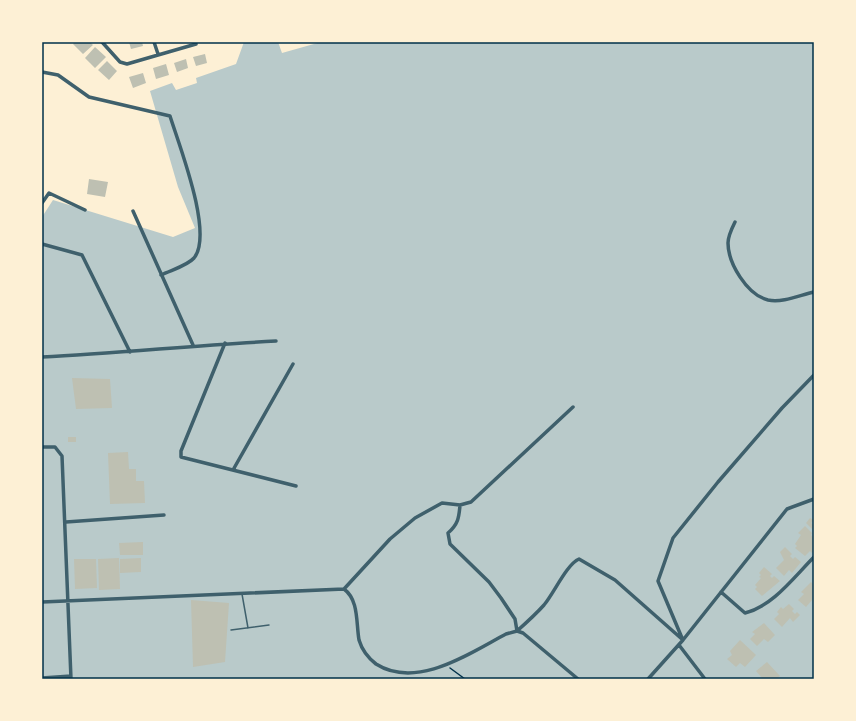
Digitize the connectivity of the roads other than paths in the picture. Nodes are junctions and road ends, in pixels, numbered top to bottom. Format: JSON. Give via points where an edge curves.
{"nodes":[{"id":1,"x":102,"y":42,"type":"edge"},
{"id":2,"x":154,"y":42,"type":"edge"},
{"id":3,"x":196,"y":44,"type":"dead end"},
{"id":4,"x":158,"y":54,"type":"junction"},
{"id":5,"x":42,"y":72,"type":"edge"},
{"id":6,"x":42,"y":203,"type":"edge"},
{"id":7,"x":85,"y":210,"type":"dead end"},
{"id":8,"x":133,"y":211,"type":"dead end"},
{"id":9,"x":734,"y":222,"type":"dead end"},
{"id":10,"x":42,"y":244,"type":"edge"},
{"id":11,"x":161,"y":275,"type":"junction"},
{"id":12,"x":814,"y":292,"type":"edge"},
{"id":13,"x":276,"y":341,"type":"dead end"},
{"id":14,"x":225,"y":343,"type":"junction"},
{"id":15,"x":193,"y":345,"type":"junction"},
{"id":16,"x":130,"y":352,"type":"junction"},
{"id":17,"x":42,"y":357,"type":"edge"},
{"id":18,"x":293,"y":364,"type":"dead end"},
{"id":19,"x":814,"y":375,"type":"edge"},
{"id":20,"x":573,"y":407,"type":"dead end"},
{"id":21,"x":42,"y":447,"type":"edge"},
{"id":22,"x":233,"y":470,"type":"junction"},
{"id":23,"x":296,"y":486,"type":"dead end"},
{"id":24,"x":814,"y":499,"type":"edge"},
{"id":25,"x":460,"y":505,"type":"junction"},
{"id":26,"x":164,"y":515,"type":"dead end"},
{"id":27,"x":66,"y":522,"type":"junction"},
{"id":28,"x":814,"y":557,"type":"edge"},
{"id":29,"x":344,"y":589,"type":"junction"},
{"id":30,"x":242,"y":592,"type":"junction"},
{"id":31,"x":721,"y":592,"type":"junction"},
{"id":32,"x":68,"y":601,"type":"junction"},
{"id":33,"x":42,"y":602,"type":"edge"},
{"id":34,"x":269,"y":625,"type":"dead end"},
{"id":35,"x":248,"y":628,"type":"junction"},
{"id":36,"x":231,"y":630,"type":"dead end"},
{"id":37,"x":517,"y":631,"type":"junction"},
{"id":38,"x":683,"y":640,"type":"junction"},
{"id":39,"x":679,"y":645,"type":"junction"},
{"id":40,"x":42,"y":678,"type":"edge"},
{"id":41,"x":71,"y":678,"type":"edge"},
{"id":42,"x":578,"y":679,"type":"edge"},
{"id":43,"x":648,"y":679,"type":"edge"},
{"id":44,"x":705,"y":679,"type":"edge"}],
"edges":[{"from":1,"to":4,"type":"street","via":[[120,62],[127,64]]},
{"from":2,"to":4,"type":"street"},
{"from":3,"to":4,"type":"street"},
{"from":5,"to":11,"type":"street","via":[[58,75],[89,97],[170,116],[198,213],[201,235],[200,246],[193,260]]},
{"from":6,"to":7,"type":"street","via":[[48,193]]},
{"from":8,"to":11,"type":"street"},
{"from":9,"to":12,"type":"street","via":[[728,240],[729,253],[733,267],[754,292],[768,300],[784,300]]},
{"from":10,"to":16,"type":"street","via":[[82,255]]},
{"from":11,"to":15,"type":"street"},
{"from":13,"to":14,"type":"street"},
{"from":14,"to":15,"type":"street"},
{"from":14,"to":22,"type":"street","via":[[181,457]]},
{"from":15,"to":16,"type":"street"},
{"from":16,"to":17,"type":"street"},
{"from":18,"to":22,"type":"street"},
{"from":19,"to":38,"type":"street","via":[[728,470],[673,538],[658,581]]},
{"from":20,"to":25,"type":"street","via":[[471,502]]},
{"from":21,"to":27,"type":"street","via":[[55,447],[62,456]]},
{"from":22,"to":23,"type":"street"},
{"from":24,"to":31,"type":"street","via":[[787,509]]},
{"from":25,"to":29,"type":"street","via":[[442,503],[414,518],[390,539]]},
{"from":25,"to":37,"type":"street","via":[[459,519],[448,533],[450,544],[489,582],[515,618]]},
{"from":26,"to":27,"type":"street"},
{"from":27,"to":32,"type":"street"},
{"from":28,"to":31,"type":"street","via":[[776,595],[756,610],[745,613]]},
{"from":29,"to":30,"type":"street"},
{"from":29,"to":37,"type":"street","via":[[352,596],[354,602],[363,651],[371,660],[398,673],[428,670],[445,665]]},
{"from":30,"to":32,"type":"street"},
{"from":30,"to":35,"type":"lane"},
{"from":31,"to":38,"type":"street"},
{"from":32,"to":33,"type":"street"},
{"from":32,"to":41,"type":"street"},
{"from":34,"to":35,"type":"lane"},
{"from":35,"to":36,"type":"lane"},
{"from":37,"to":38,"type":"street","via":[[544,605],[572,562],[579,559],[615,580]]},
{"from":37,"to":42,"type":"street","via":[[531,638]]},
{"from":38,"to":39,"type":"street"},
{"from":39,"to":43,"type":"street"},
{"from":39,"to":44,"type":"street"},
{"from":40,"to":41,"type":"street"}]}
